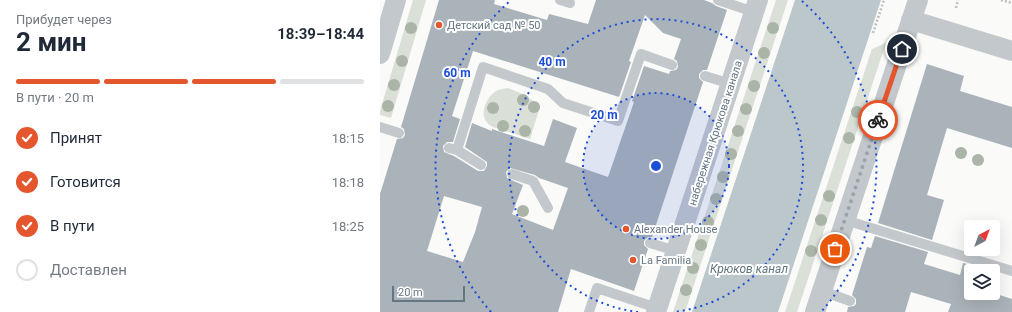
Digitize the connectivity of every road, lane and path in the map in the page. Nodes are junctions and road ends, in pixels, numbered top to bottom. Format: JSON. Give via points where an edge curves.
{"nodes":[{"id":1,"x":396,"y":0,"type":"edge"},
{"id":2,"x":718,"y":0,"type":"edge"},
{"id":3,"x":884,"y":0,"type":"edge"},
{"id":4,"x":918,"y":0,"type":"edge"},
{"id":5,"x":958,"y":0,"type":"edge"},
{"id":6,"x":1001,"y":0,"type":"edge"},
{"id":7,"x":1012,"y":3,"type":"edge"},
{"id":8,"x":756,"y":6,"type":"edge"},
{"id":9,"x":956,"y":8,"type":"dead end"},
{"id":10,"x":911,"y":20,"type":"junction"},
{"id":11,"x":873,"y":33,"type":"dead end"},
{"id":12,"x":1012,"y":51,"type":"edge"},
{"id":13,"x":380,"y":54,"type":"edge"},
{"id":14,"x":672,"y":65,"type":"dead end"},
{"id":15,"x":705,"y":76,"type":"dead end"},
{"id":16,"x":731,"y":84,"type":"junction"},
{"id":17,"x":380,"y":127,"type":"edge"},
{"id":18,"x":399,"y":132,"type":"dead end"},
{"id":19,"x":481,"y":165,"type":"dead end"},
{"id":20,"x":512,"y":174,"type":"dead end"},
{"id":21,"x":548,"y":208,"type":"dead end"},
{"id":22,"x":845,"y":220,"type":"junction"},
{"id":23,"x":650,"y":243,"type":"dead end"},
{"id":24,"x":676,"y":251,"type":"junction"},
{"id":25,"x":1012,"y":271,"type":"edge"},
{"id":26,"x":822,"y":291,"type":"junction"},
{"id":27,"x":850,"y":301,"type":"dead end"},
{"id":28,"x":656,"y":310,"type":"edge"},
{"id":29,"x":589,"y":312,"type":"edge"},
{"id":30,"x":815,"y":312,"type":"edge"}],
"edges":[{"from":1,"to":13,"type":"street"},
{"from":2,"to":8,"type":"lane"},
{"from":3,"to":11,"type":"path"},
{"from":4,"to":10,"type":"street"},
{"from":5,"to":9,"type":"path"},
{"from":6,"to":7,"type":"path"},
{"from":8,"to":16,"type":"street","name":"набережная Крюкова канала"},
{"from":10,"to":12,"type":"street"},
{"from":10,"to":22,"type":"street"},
{"from":14,"to":19,"type":"lane","via":[[640,54],[618,120],[563,103],[548,88],[483,67],[453,149]]},
{"from":15,"to":16,"type":"lane"},
{"from":16,"to":24,"type":"street","name":"набережная Крюкова канала"},
{"from":17,"to":18,"type":"lane"},
{"from":20,"to":21,"type":"lane","via":[[533,181]]},
{"from":22,"to":25,"type":"lane"},
{"from":22,"to":26,"type":"street"},
{"from":23,"to":24,"type":"lane"},
{"from":24,"to":28,"type":"street","name":"набережная Крюкова канала"},
{"from":26,"to":27,"type":"lane"},
{"from":26,"to":30,"type":"street"},
{"from":28,"to":29,"type":"lane","via":[[597,288]]}]}
